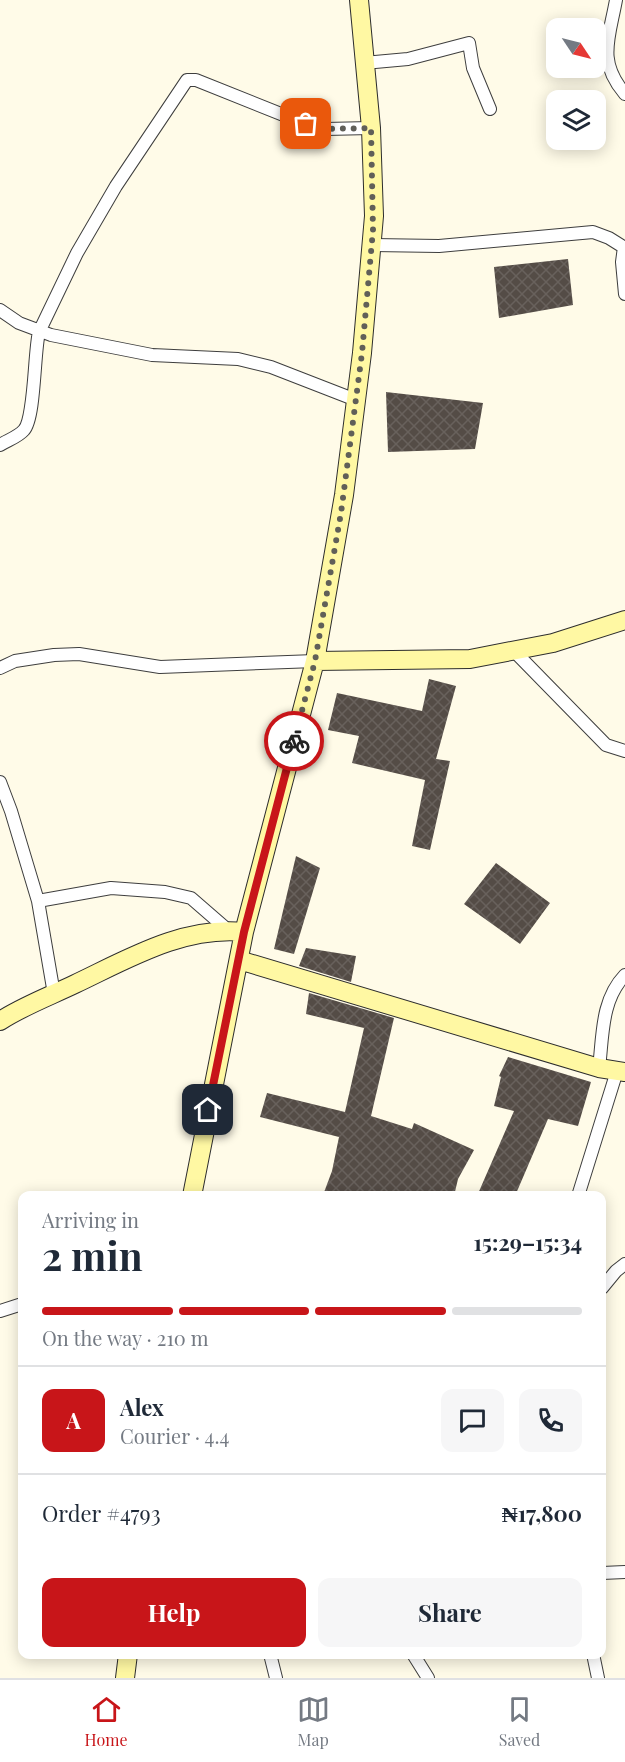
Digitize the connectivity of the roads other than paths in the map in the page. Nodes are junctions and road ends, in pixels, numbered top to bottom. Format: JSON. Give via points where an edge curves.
{"nodes":[{"id":1,"x":359,"y":0,"type":"edge"},
{"id":2,"x":616,"y":0,"type":"edge"},
{"id":3,"x":364,"y":63,"type":"junction"},
{"id":4,"x":625,"y":94,"type":"edge"},
{"id":5,"x":490,"y":109,"type":"dead end"},
{"id":6,"x":371,"y":128,"type":"junction"},
{"id":7,"x":373,"y":245,"type":"junction"},
{"id":8,"x":625,"y":248,"type":"edge"},
{"id":9,"x":625,"y":294,"type":"edge"},
{"id":10,"x":0,"y":310,"type":"edge"},
{"id":11,"x":39,"y":332,"type":"junction"},
{"id":12,"x":356,"y":400,"type":"junction"},
{"id":13,"x":0,"y":445,"type":"edge"},
{"id":14,"x":625,"y":620,"type":"edge"},
{"id":15,"x":515,"y":652,"type":"junction"},
{"id":16,"x":315,"y":661,"type":"junction"},
{"id":17,"x":0,"y":668,"type":"edge"},
{"id":18,"x":625,"y":751,"type":"edge"},
{"id":19,"x":0,"y":782,"type":"edge"},
{"id":20,"x":38,"y":902,"type":"junction"},
{"id":21,"x":236,"y":932,"type":"junction"},
{"id":22,"x":239,"y":960,"type":"junction"},
{"id":23,"x":625,"y":975,"type":"edge"},
{"id":24,"x":54,"y":994,"type":"junction"},
{"id":25,"x":0,"y":1021,"type":"edge"},
{"id":26,"x":613,"y":1070,"type":"edge"},
{"id":27,"x":193,"y":1191,"type":"edge"},
{"id":28,"x":579,"y":1191,"type":"edge"},
{"id":29,"x":625,"y":1264,"type":"edge"},
{"id":30,"x":606,"y":1283,"type":"edge"},
{"id":31,"x":18,"y":1305,"type":"edge"},
{"id":32,"x":0,"y":1311,"type":"edge"},
{"id":33,"x":625,"y":1572,"type":"edge"},
{"id":34,"x":606,"y":1573,"type":"edge"},
{"id":35,"x":127,"y":1659,"type":"edge"},
{"id":36,"x":271,"y":1659,"type":"edge"},
{"id":37,"x":416,"y":1659,"type":"edge"},
{"id":38,"x":594,"y":1659,"type":"edge"},
{"id":39,"x":125,"y":1678,"type":"edge"},
{"id":40,"x":276,"y":1678,"type":"edge"},
{"id":41,"x":428,"y":1678,"type":"edge"},
{"id":42,"x":598,"y":1678,"type":"edge"}],
"edges":[{"from":1,"to":3,"type":"main road"},
{"from":2,"to":4,"type":"street","via":[[608,68]]},
{"from":3,"to":5,"type":"street","via":[[408,59],[469,43],[473,68]]},
{"from":3,"to":6,"type":"main road"},
{"from":6,"to":7,"type":"main road"},
{"from":6,"to":11,"type":"street","via":[[325,129],[196,80],[187,80],[110,195]]},
{"from":7,"to":8,"type":"street","via":[[439,246],[592,232]]},
{"from":7,"to":12,"type":"main road"},
{"from":8,"to":9,"type":"street"},
{"from":10,"to":11,"type":"street"},
{"from":11,"to":12,"type":"street","via":[[152,355],[238,360],[272,367]]},
{"from":11,"to":13,"type":"street","via":[[29,423]]},
{"from":12,"to":16,"type":"main road"},
{"from":14,"to":15,"type":"main road"},
{"from":15,"to":16,"type":"main road","via":[[470,659]]},
{"from":15,"to":18,"type":"street","via":[[606,745]]},
{"from":16,"to":17,"type":"street","via":[[160,667],[79,654],[15,661]]},
{"from":16,"to":21,"type":"main road"},
{"from":19,"to":20,"type":"street"},
{"from":20,"to":21,"type":"street","via":[[111,888],[165,892],[191,898]]},
{"from":20,"to":24,"type":"street"},
{"from":21,"to":22,"type":"main road"},
{"from":21,"to":24,"type":"main road","via":[[211,931],[148,949]]},
{"from":22,"to":26,"type":"main road"},
{"from":22,"to":27,"type":"main road"},
{"from":23,"to":26,"type":"street","via":[[607,1002]]},
{"from":24,"to":25,"type":"main road"},
{"from":26,"to":28,"type":"street"},
{"from":29,"to":30,"type":"street"},
{"from":31,"to":32,"type":"street"},
{"from":33,"to":34,"type":"street"},
{"from":35,"to":39,"type":"main road"},
{"from":36,"to":40,"type":"street"},
{"from":37,"to":41,"type":"street"},
{"from":38,"to":42,"type":"street"}]}
